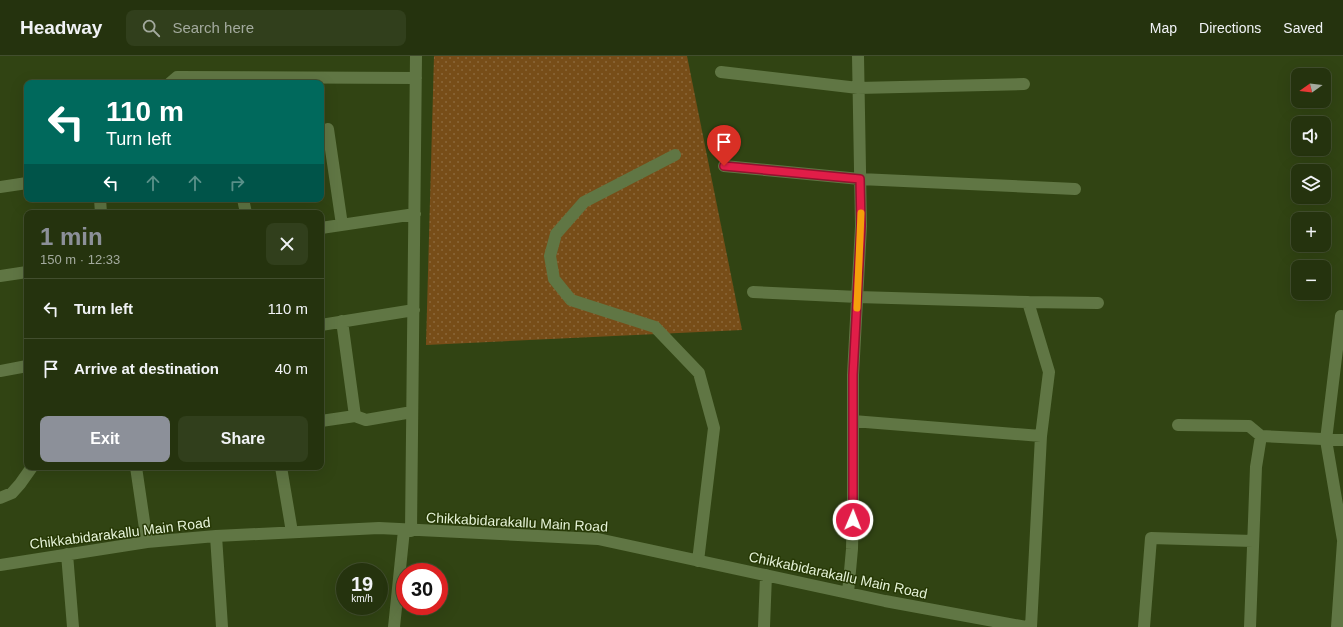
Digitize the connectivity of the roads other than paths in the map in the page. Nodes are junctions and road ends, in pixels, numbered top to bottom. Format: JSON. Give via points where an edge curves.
{"nodes":[{"id":1,"x":416,"y":56,"type":"edge"},
{"id":2,"x":858,"y":56,"type":"edge"},
{"id":3,"x":721,"y":72,"type":"dead end"},
{"id":4,"x":416,"y":78,"type":"junction"},
{"id":5,"x":174,"y":80,"type":"edge"},
{"id":6,"x":1024,"y":84,"type":"dead end"},
{"id":7,"x":858,"y":88,"type":"junction"},
{"id":8,"x":328,"y":129,"type":"dead end"},
{"id":9,"x":675,"y":155,"type":"dead end"},
{"id":10,"x":724,"y":166,"type":"dead end"},
{"id":11,"x":860,"y":179,"type":"junction"},
{"id":12,"x":24,"y":184,"type":"edge"},
{"id":13,"x":0,"y":188,"type":"edge"},
{"id":14,"x":1075,"y":189,"type":"dead end"},
{"id":15,"x":414,"y":214,"type":"junction"},
{"id":16,"x":342,"y":225,"type":"junction"},
{"id":17,"x":324,"y":228,"type":"edge"},
{"id":18,"x":24,"y":272,"type":"edge"},
{"id":19,"x":0,"y":276,"type":"edge"},
{"id":20,"x":753,"y":292,"type":"dead end"},
{"id":21,"x":858,"y":297,"type":"junction"},
{"id":22,"x":1028,"y":302,"type":"junction"},
{"id":23,"x":1098,"y":303,"type":"dead end"},
{"id":24,"x":414,"y":310,"type":"junction"},
{"id":25,"x":1341,"y":316,"type":"dead end"},
{"id":26,"x":342,"y":321,"type":"junction"},
{"id":27,"x":324,"y":324,"type":"edge"},
{"id":28,"x":24,"y":367,"type":"edge"},
{"id":29,"x":0,"y":371,"type":"edge"},
{"id":30,"x":412,"y":412,"type":"junction"},
{"id":31,"x":355,"y":416,"type":"junction"},
{"id":32,"x":324,"y":421,"type":"edge"},
{"id":33,"x":853,"y":421,"type":"junction"},
{"id":34,"x":1178,"y":425,"type":"dead end"},
{"id":35,"x":1041,"y":436,"type":"junction"},
{"id":36,"x":1261,"y":436,"type":"junction"},
{"id":37,"x":1326,"y":440,"type":"junction"},
{"id":38,"x":1343,"y":440,"type":"edge"},
{"id":39,"x":30,"y":470,"type":"edge"},
{"id":40,"x":136,"y":470,"type":"edge"},
{"id":41,"x":282,"y":470,"type":"edge"},
{"id":42,"x":0,"y":498,"type":"edge"},
{"id":43,"x":408,"y":530,"type":"junction"},
{"id":44,"x":292,"y":532,"type":"junction"},
{"id":45,"x":216,"y":536,"type":"junction"},
{"id":46,"x":1253,"y":541,"type":"junction"},
{"id":47,"x":1343,"y":541,"type":"edge"},
{"id":48,"x":147,"y":542,"type":"junction"},
{"id":49,"x":67,"y":554,"type":"junction"},
{"id":50,"x":698,"y":561,"type":"junction"},
{"id":51,"x":0,"y":564,"type":"edge"},
{"id":52,"x":766,"y":576,"type":"junction"},
{"id":53,"x":848,"y":593,"type":"junction"},
{"id":54,"x":72,"y":627,"type":"edge"},
{"id":55,"x":222,"y":627,"type":"edge"},
{"id":56,"x":394,"y":627,"type":"edge"},
{"id":57,"x":764,"y":627,"type":"edge"},
{"id":58,"x":1026,"y":627,"type":"edge"},
{"id":59,"x":1031,"y":627,"type":"edge"},
{"id":60,"x":1144,"y":627,"type":"edge"},
{"id":61,"x":1250,"y":627,"type":"edge"},
{"id":62,"x":1337,"y":627,"type":"edge"}],
"edges":[{"from":1,"to":4,"type":"street"},
{"from":2,"to":7,"type":"street"},
{"from":3,"to":7,"type":"street"},
{"from":4,"to":5,"type":"street","via":[[177,77]]},
{"from":4,"to":15,"type":"street"},
{"from":6,"to":7,"type":"street"},
{"from":7,"to":11,"type":"street"},
{"from":8,"to":16,"type":"street"},
{"from":9,"to":50,"type":"street","via":[[584,202],[556,234],[550,256],[554,279],[571,300],[655,327],[700,373],[714,428]]},
{"from":10,"to":11,"type":"street"},
{"from":11,"to":14,"type":"street"},
{"from":11,"to":21,"type":"street"},
{"from":12,"to":13,"type":"street"},
{"from":15,"to":16,"type":"street"},
{"from":15,"to":24,"type":"street"},
{"from":16,"to":17,"type":"street"},
{"from":18,"to":19,"type":"street"},
{"from":20,"to":21,"type":"street"},
{"from":21,"to":22,"type":"street"},
{"from":21,"to":33,"type":"street"},
{"from":22,"to":23,"type":"street"},
{"from":22,"to":35,"type":"street","via":[[1049,372]]},
{"from":24,"to":26,"type":"street"},
{"from":24,"to":30,"type":"street"},
{"from":25,"to":37,"type":"street"},
{"from":26,"to":27,"type":"street"},
{"from":26,"to":31,"type":"street"},
{"from":28,"to":29,"type":"street"},
{"from":30,"to":31,"type":"street","via":[[366,420]]},
{"from":30,"to":43,"type":"street"},
{"from":31,"to":32,"type":"street"},
{"from":33,"to":35,"type":"street"},
{"from":33,"to":53,"type":"street","via":[[852,534]]},
{"from":34,"to":36,"type":"street","via":[[1249,426]]},
{"from":35,"to":59,"type":"street"},
{"from":36,"to":37,"type":"street"},
{"from":36,"to":46,"type":"street","via":[[1256,467]]},
{"from":37,"to":38,"type":"street"},
{"from":37,"to":47,"type":"street"},
{"from":39,"to":42,"type":"street","via":[[12,493]]},
{"from":40,"to":48,"type":"street"},
{"from":41,"to":44,"type":"street"},
{"from":43,"to":44,"type":"street","name":"Chikkabidarakallu Main Road","via":[[379,528]]},
{"from":43,"to":50,"type":"street","name":"Chikkabidarakallu Main Road","via":[[598,539]]},
{"from":43,"to":56,"type":"street"},
{"from":44,"to":45,"type":"street","name":"Chikkabidarakallu Main Road"},
{"from":45,"to":48,"type":"street","name":"Chikkabidarakallu Main Road"},
{"from":45,"to":55,"type":"street"},
{"from":46,"to":60,"type":"street","via":[[1152,538]]},
{"from":46,"to":61,"type":"street"},
{"from":47,"to":62,"type":"street"},
{"from":48,"to":49,"type":"street","name":"Chikkabidarakallu Main Road"},
{"from":49,"to":51,"type":"street","name":"Chikkabidarakallu Main Road"},
{"from":49,"to":54,"type":"street"},
{"from":50,"to":52,"type":"street","name":"Chikkabidarakallu Main Road"},
{"from":52,"to":53,"type":"street","name":"Chikkabidarakallu Main Road"},
{"from":52,"to":57,"type":"street"},
{"from":53,"to":58,"type":"street","name":"Chikkabidarakallu Main Road"}]}
